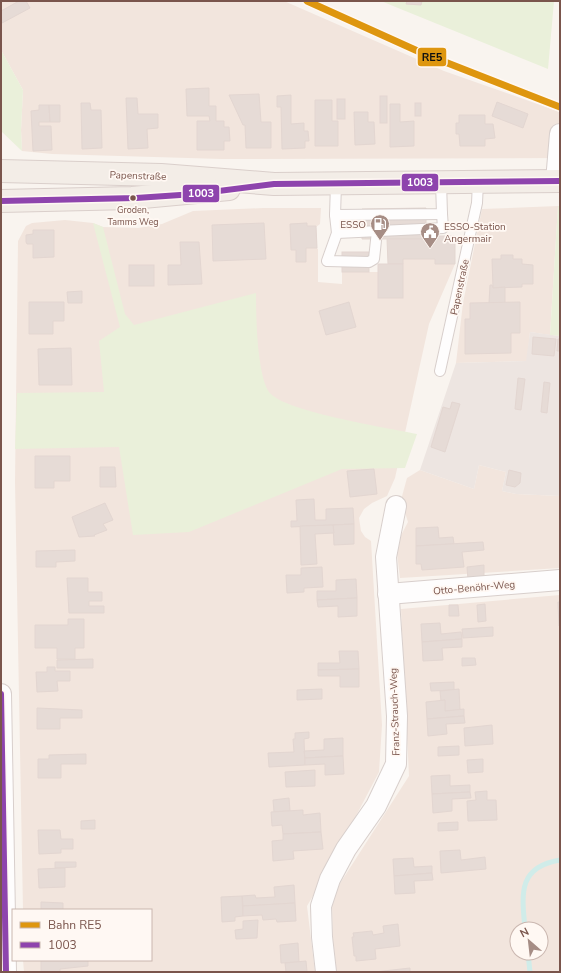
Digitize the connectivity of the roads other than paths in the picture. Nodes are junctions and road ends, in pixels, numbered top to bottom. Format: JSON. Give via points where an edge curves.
{"nodes":[{"id":1,"x":560,"y":134,"type":"edge"},
{"id":2,"x":1,"y":171,"type":"edge"},
{"id":3,"x":558,"y":181,"type":"edge"},
{"id":4,"x":441,"y":182,"type":"junction"},
{"id":5,"x":478,"y":182,"type":"junction"},
{"id":6,"x":274,"y":184,"type":"junction"},
{"id":7,"x":336,"y":184,"type":"junction"},
{"id":8,"x":1,"y":201,"type":"edge"},
{"id":9,"x":442,"y":214,"type":"junction"},
{"id":10,"x":335,"y":215,"type":"junction"},
{"id":11,"x":377,"y":231,"type":"junction"},
{"id":12,"x":336,"y":233,"type":"junction"},
{"id":13,"x":440,"y":371,"type":"dead end"},
{"id":14,"x":396,"y":506,"type":"dead end"},
{"id":15,"x":560,"y":580,"type":"edge"},
{"id":16,"x":388,"y":594,"type":"junction"},
{"id":17,"x":1,"y":694,"type":"edge"},
{"id":18,"x":2,"y":811,"type":"edge"},
{"id":19,"x":6,"y":972,"type":"edge"},
{"id":20,"x":326,"y":972,"type":"edge"}],
"edges":[{"from":1,"to":3,"type":"street"},
{"from":2,"to":6,"type":"main road","name":"Papenstraße","via":[[161,175]]},
{"from":3,"to":5,"type":"main road","name":"Papenstraße"},
{"from":4,"to":5,"type":"main road","name":"Papenstraße"},
{"from":4,"to":7,"type":"main road","name":"Papenstraße"},
{"from":4,"to":9,"type":"lane"},
{"from":5,"to":13,"type":"lane","name":"Papenstraße","via":[[477,203]]},
{"from":6,"to":7,"type":"main road","name":"Papenstraße"},
{"from":6,"to":8,"type":"main road","name":"Papenstraße","via":[[136,198]]},
{"from":7,"to":10,"type":"lane"},
{"from":9,"to":10,"type":"lane"},
{"from":9,"to":11,"type":"lane","via":[[443,232]]},
{"from":10,"to":12,"type":"lane"},
{"from":11,"to":12,"type":"lane"},
{"from":11,"to":12,"type":"lane","via":[[374,259],[368,262],[327,261]]},
{"from":14,"to":16,"type":"street","name":"Franz-Strauch-Weg","via":[[386,557]]},
{"from":15,"to":16,"type":"street","name":"Otto-Benöhr-Weg"},
{"from":16,"to":20,"type":"street","name":"Franz-Strauch-Weg","via":[[396,716],[396,764],[376,806],[346,849],[330,879],[321,906]]},
{"from":17,"to":18,"type":"street"},
{"from":18,"to":19,"type":"street"}]}
